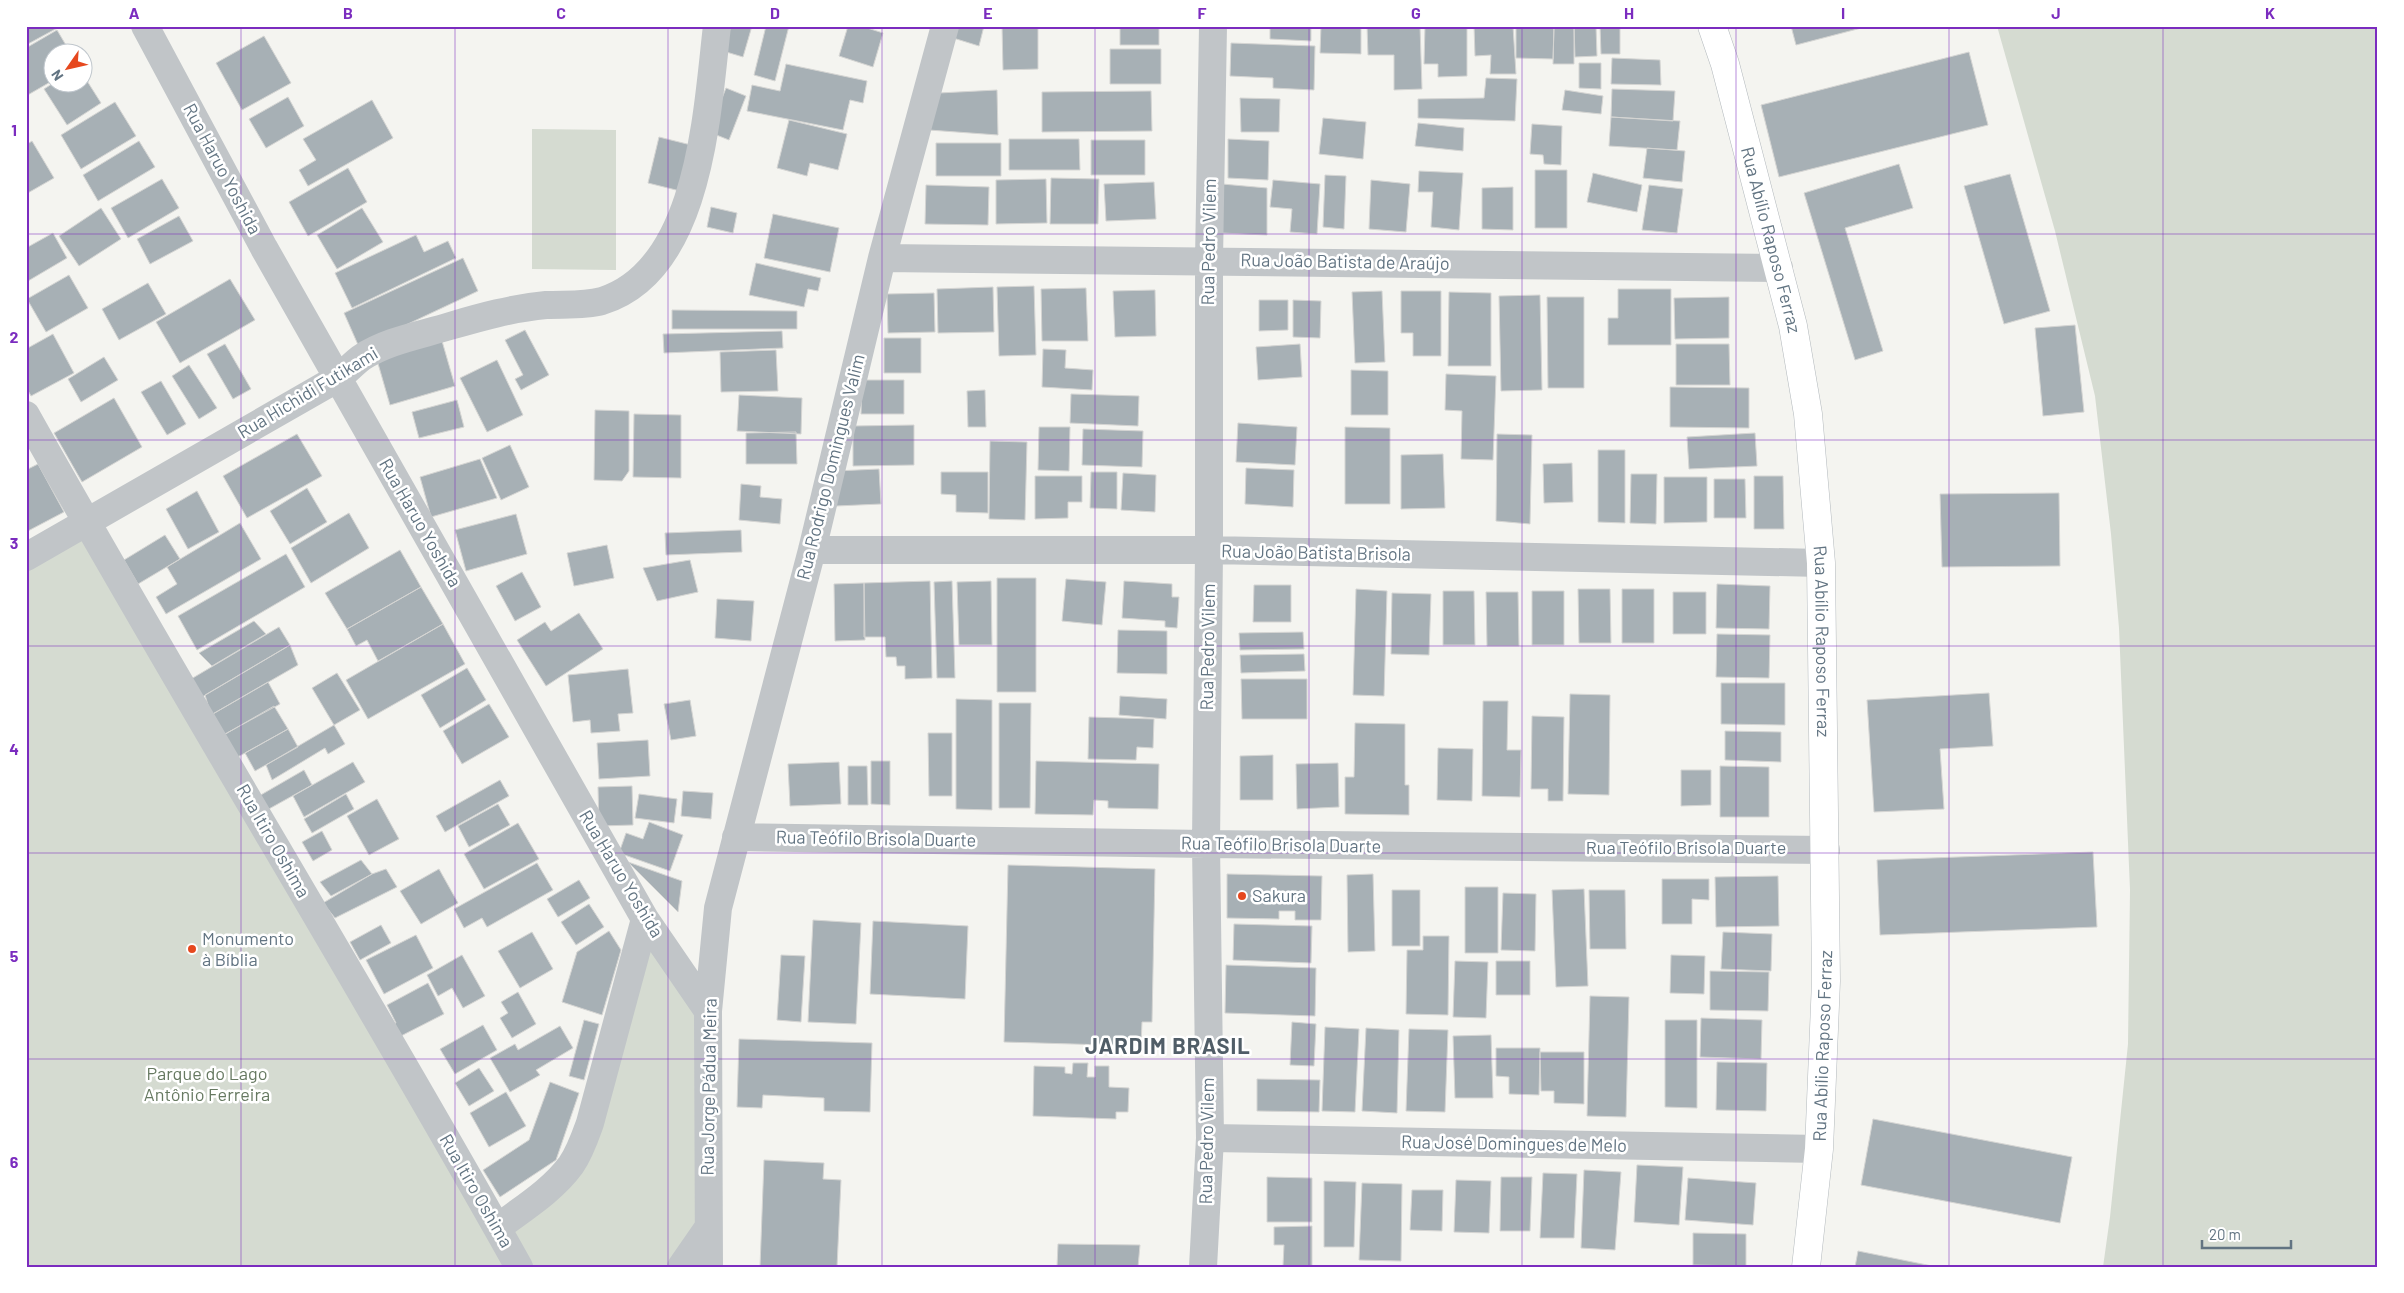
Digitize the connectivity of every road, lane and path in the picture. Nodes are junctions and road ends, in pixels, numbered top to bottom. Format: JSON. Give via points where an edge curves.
{"nodes":[{"id":1,"x":145,"y":26,"type":"edge"},
{"id":2,"x":717,"y":26,"type":"edge"},
{"id":3,"x":945,"y":26,"type":"edge"},
{"id":4,"x":1213,"y":26,"type":"edge"},
{"id":5,"x":1712,"y":26,"type":"edge"},
{"id":6,"x":882,"y":258,"type":"junction"},
{"id":7,"x":1209,"y":260,"type":"junction"},
{"id":8,"x":1779,"y":268,"type":"junction"},
{"id":9,"x":338,"y":378,"type":"junction"},
{"id":10,"x":26,"y":415,"type":"edge"},
{"id":11,"x":87,"y":523,"type":"junction"},
{"id":12,"x":812,"y":550,"type":"junction"},
{"id":13,"x":1209,"y":550,"type":"junction"},
{"id":14,"x":26,"y":558,"type":"edge"},
{"id":15,"x":1821,"y":563,"type":"junction"},
{"id":16,"x":736,"y":837,"type":"junction"},
{"id":17,"x":1206,"y":844,"type":"junction"},
{"id":18,"x":1826,"y":850,"type":"junction"},
{"id":19,"x":718,"y":908,"type":"joint"},
{"id":20,"x":645,"y":919,"type":"junction"},
{"id":21,"x":708,"y":1011,"type":"junction"},
{"id":22,"x":1210,"y":1138,"type":"junction"},
{"id":23,"x":1819,"y":1149,"type":"junction"},
{"id":24,"x":497,"y":1228,"type":"junction"},
{"id":25,"x":708,"y":1228,"type":"junction"},
{"id":26,"x":519,"y":1267,"type":"edge"},
{"id":27,"x":681,"y":1267,"type":"edge"},
{"id":28,"x":709,"y":1267,"type":"edge"},
{"id":29,"x":1203,"y":1267,"type":"edge"},
{"id":30,"x":1806,"y":1267,"type":"edge"}],
"edges":[{"from":1,"to":9,"type":"street","name":"Rua Haruo Yoshida"},
{"from":2,"to":9,"type":"street","name":"Rua Hichidi Futikami","via":[[702,149],[691,192],[655,265],[631,287],[602,301],[545,305],[458,323],[389,345],[361,358]]},
{"from":3,"to":6,"type":"street","name":"Rua Rodrigo Domingues Valim"},
{"from":4,"to":7,"type":"street","name":"Rua Pedro Vilem"},
{"from":5,"to":8,"type":"street","name":"Rua Abílio Raposo Ferraz"},
{"from":6,"to":7,"type":"street","name":"Rua João Batista de Araújo"},
{"from":6,"to":12,"type":"street","name":"Rua Rodrigo Domingues Valim"},
{"from":7,"to":8,"type":"street","name":"Rua João Batista de Araújo"},
{"from":7,"to":13,"type":"street","name":"Rua Pedro Vilem"},
{"from":8,"to":15,"type":"street","name":"Rua Abílio Raposo Ferraz","via":[[1794,326],[1808,414]]},
{"from":9,"to":11,"type":"street","name":"Rua Hichidi Futikami"},
{"from":9,"to":20,"type":"street","name":"Rua Haruo Yoshida"},
{"from":10,"to":11,"type":"street","name":"Rua Itiro Oshima"},
{"from":11,"to":14,"type":"street","name":"Rua Hichidi Futikami"},
{"from":11,"to":24,"type":"street","name":"Rua Itiro Oshima"},
{"from":12,"to":13,"type":"street","name":"Rua João Batista Brisola"},
{"from":12,"to":16,"type":"street","name":"Rua Rodrigo Domingues Valim"},
{"from":13,"to":15,"type":"street","name":"Rua João Batista Brisola"},
{"from":13,"to":17,"type":"street","name":"Rua Pedro Vilem"},
{"from":15,"to":18,"type":"street","name":"Rua Abílio Raposo Ferraz"},
{"from":16,"to":17,"type":"street","name":"Rua Teófilo Brisola Duarte"},
{"from":16,"to":19,"type":"street","name":"Rua Rodrigo Domingues Valim"},
{"from":17,"to":18,"type":"street","name":"Rua Teófilo Brisola Duarte"},
{"from":17,"to":22,"type":"street","name":"Rua Pedro Vilem"},
{"from":18,"to":23,"type":"street","name":"Rua Abílio Raposo Ferraz","via":[[1826,981]]},
{"from":19,"to":21,"type":"street","name":"Rua Jorge Pádua Meira"},
{"from":20,"to":21,"type":"street","name":"Rua Haruo Yoshida"},
{"from":20,"to":24,"type":"street","via":[[590,1123],[580,1149],[570,1166],[554,1182]]},
{"from":21,"to":25,"type":"street","name":"Rua Jorge Pádua Meira"},
{"from":22,"to":23,"type":"street","name":"Rua José Domingues de Melo"},
{"from":22,"to":29,"type":"street","name":"Rua Pedro Vilem"},
{"from":23,"to":30,"type":"street","name":"Rua Abílio Raposo Ferraz"},
{"from":24,"to":26,"type":"street","name":"Rua Itiro Oshima"},
{"from":25,"to":27,"type":"street"},
{"from":25,"to":28,"type":"street","name":"Rua Jorge Pádua Meira"}]}
